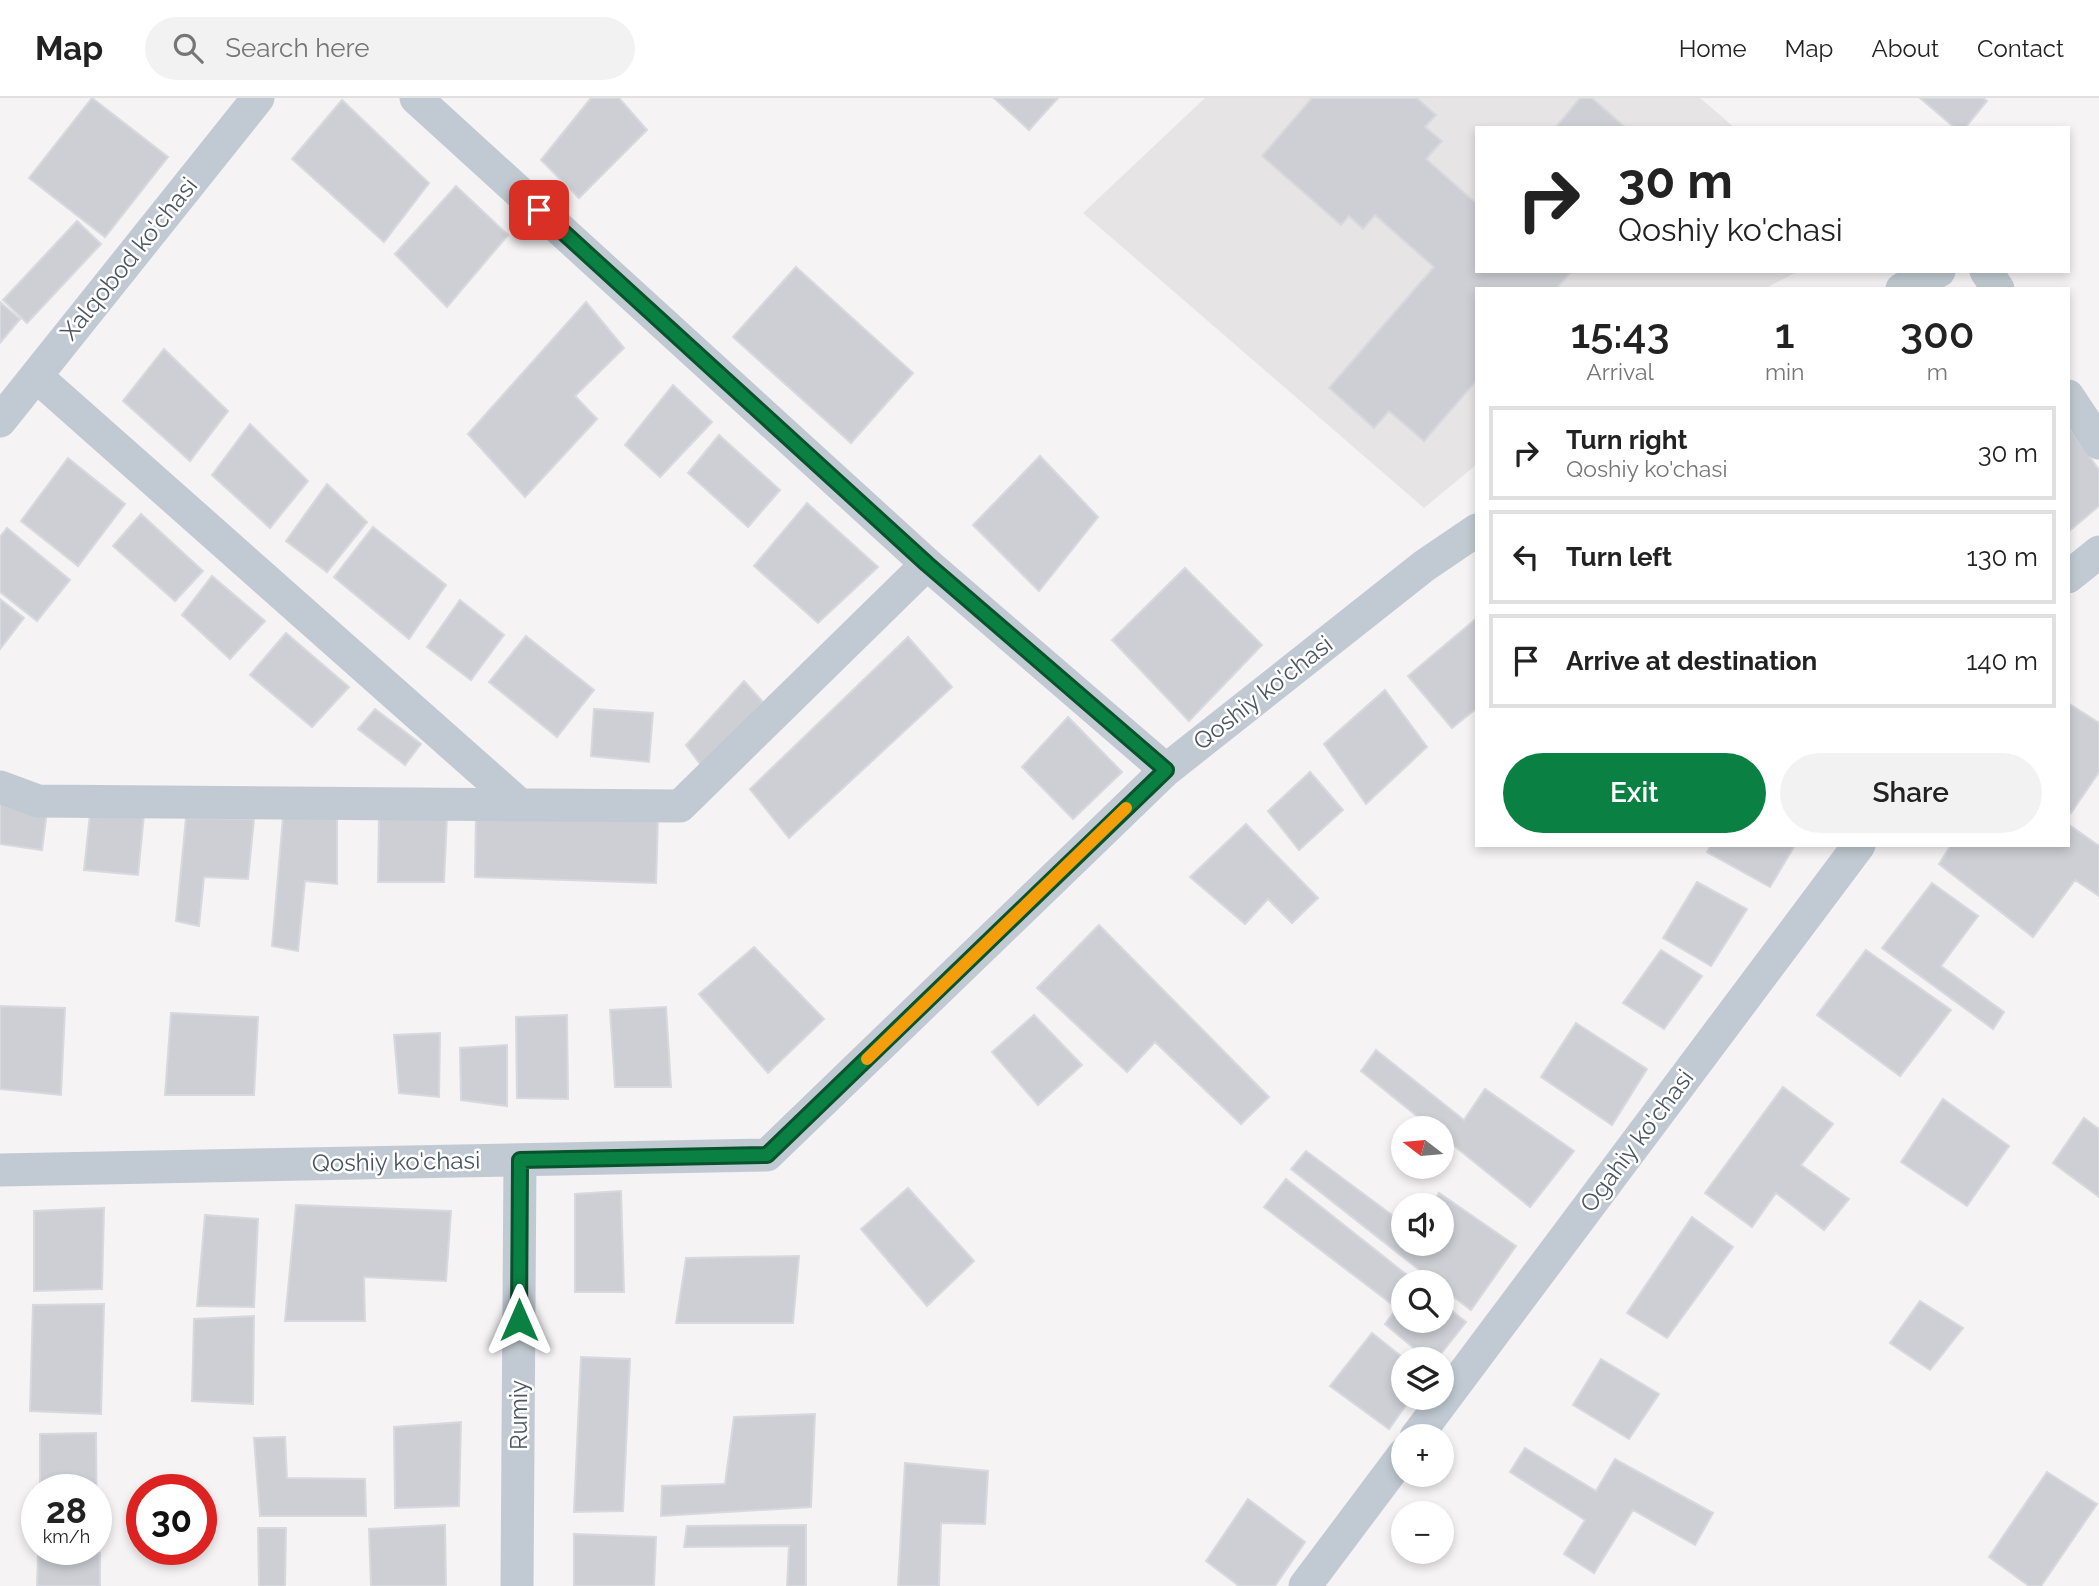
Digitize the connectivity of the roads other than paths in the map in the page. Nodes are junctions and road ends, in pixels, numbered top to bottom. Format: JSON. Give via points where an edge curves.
{"nodes":[{"id":1,"x":258,"y":98,"type":"edge"},
{"id":2,"x":416,"y":98,"type":"edge"},
{"id":3,"x":1935,"y":273,"type":"edge"},
{"id":4,"x":1906,"y":287,"type":"edge"},
{"id":5,"x":36,"y":376,"type":"junction"},
{"id":6,"x":2070,"y":399,"type":"edge"},
{"id":7,"x":0,"y":421,"type":"edge"},
{"id":8,"x":2099,"y":443,"type":"edge"},
{"id":9,"x":1475,"y":531,"type":"edge"},
{"id":10,"x":2099,"y":552,"type":"edge"},
{"id":11,"x":927,"y":564,"type":"junction"},
{"id":12,"x":2070,"y":575,"type":"edge"},
{"id":13,"x":1166,"y":770,"type":"junction"},
{"id":14,"x":0,"y":788,"type":"edge"},
{"id":15,"x":519,"y":804,"type":"junction"},
{"id":16,"x":1858,"y":847,"type":"edge"},
{"id":17,"x":520,"y":1160,"type":"junction"},
{"id":18,"x":0,"y":1170,"type":"edge"},
{"id":19,"x":1426,"y":1424,"type":"edge"},
{"id":20,"x":1391,"y":1471,"type":"edge"},
{"id":21,"x":517,"y":1586,"type":"edge"},
{"id":22,"x":1305,"y":1586,"type":"edge"}],
"edges":[{"from":1,"to":5,"type":"street","name":"Xalqobod ko'chasi"},
{"from":2,"to":11,"type":"street"},
{"from":3,"to":4,"type":"street"},
{"from":5,"to":7,"type":"street","name":"Xalqobod ko'chasi"},
{"from":5,"to":15,"type":"street"},
{"from":6,"to":8,"type":"street"},
{"from":9,"to":13,"type":"street","name":"Qoshiy ko'chasi","via":[[1424,566]]},
{"from":10,"to":12,"type":"street"},
{"from":11,"to":13,"type":"street"},
{"from":11,"to":15,"type":"street","via":[[680,806]]},
{"from":13,"to":17,"type":"street","name":"Qoshiy ko'chasi","via":[[767,1155]]},
{"from":14,"to":15,"type":"street","via":[[38,801]]},
{"from":16,"to":19,"type":"street","name":"Ogahiy ko'chasi"},
{"from":17,"to":18,"type":"street","name":"Qoshiy ko'chasi"},
{"from":17,"to":21,"type":"street","name":"Rumiy"},
{"from":20,"to":22,"type":"street"}]}
